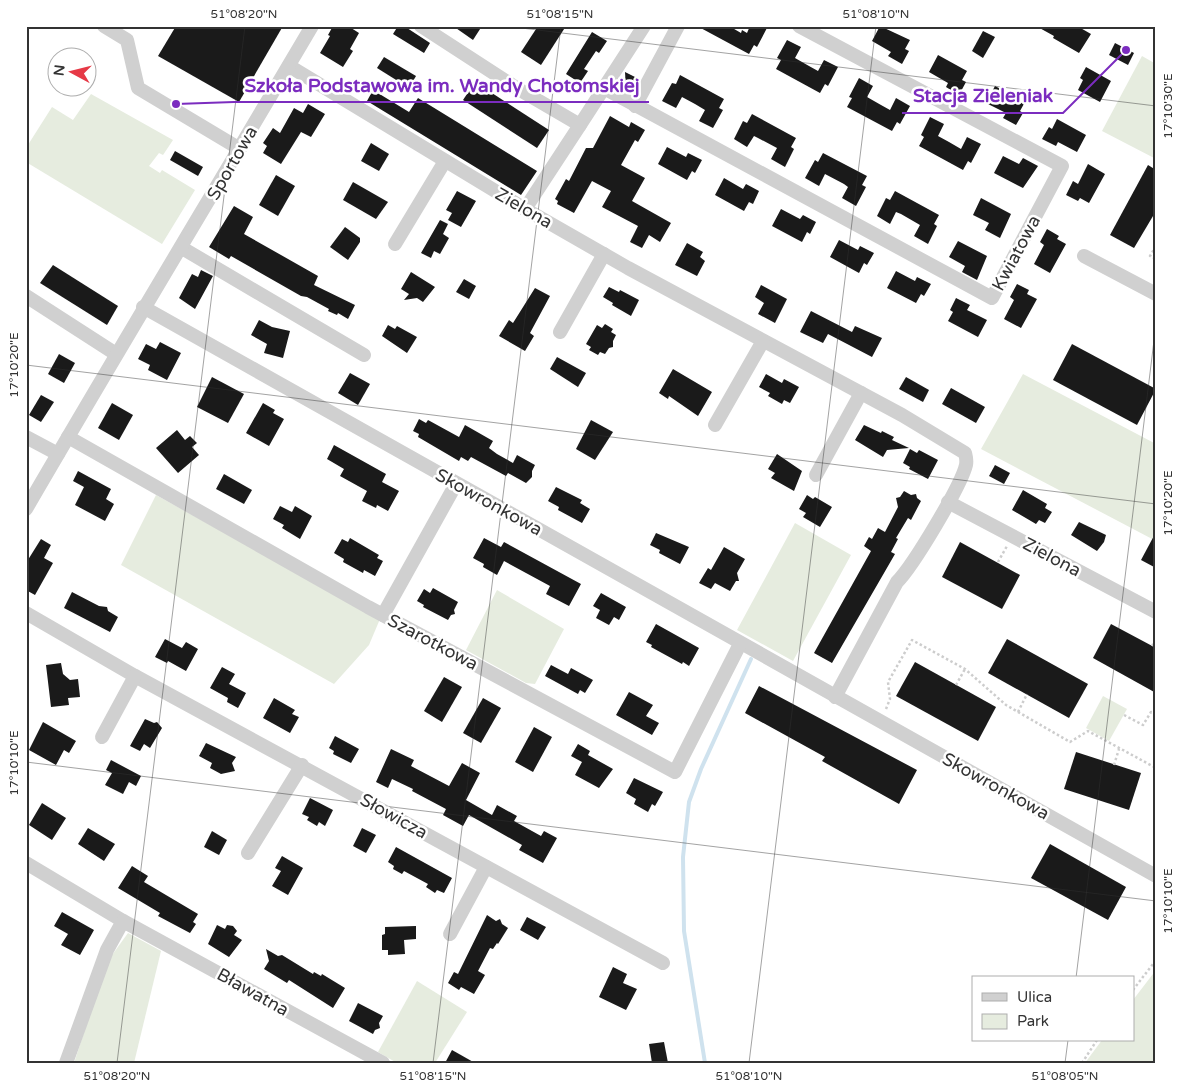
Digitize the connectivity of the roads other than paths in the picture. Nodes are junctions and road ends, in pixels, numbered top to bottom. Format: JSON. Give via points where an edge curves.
{"nodes":[{"id":1,"x":104,"y":26,"type":"edge"},
{"id":2,"x":312,"y":26,"type":"edge"},
{"id":3,"x":421,"y":26,"type":"edge"},
{"id":4,"x":644,"y":26,"type":"edge"},
{"id":5,"x":678,"y":26,"type":"edge"},
{"id":6,"x":800,"y":26,"type":"edge"},
{"id":7,"x":289,"y":66,"type":"junction"},
{"id":8,"x":604,"y":88,"type":"junction"},
{"id":9,"x":635,"y":106,"type":"junction"},
{"id":10,"x":580,"y":125,"type":"junction"},
{"id":11,"x":240,"y":149,"type":"junction"},
{"id":12,"x":445,"y":160,"type":"junction"},
{"id":13,"x":525,"y":209,"type":"junction"},
{"id":14,"x":396,"y":244,"type":"dead end"},
{"id":15,"x":182,"y":248,"type":"junction"},
{"id":16,"x":604,"y":254,"type":"junction"},
{"id":17,"x":1084,"y":256,"type":"dead end"},
{"id":18,"x":1156,"y":294,"type":"edge"},
{"id":19,"x":26,"y":296,"type":"edge"},
{"id":20,"x":143,"y":308,"type":"junction"},
{"id":21,"x":560,"y":332,"type":"dead end"},
{"id":22,"x":763,"y":340,"type":"junction"},
{"id":23,"x":116,"y":354,"type":"junction"},
{"id":24,"x":364,"y":355,"type":"dead end"},
{"id":25,"x":861,"y":393,"type":"junction"},
{"id":26,"x":715,"y":425,"type":"dead end"},
{"id":27,"x":26,"y":437,"type":"edge"},
{"id":28,"x":68,"y":437,"type":"junction"},
{"id":29,"x":58,"y":454,"type":"junction"},
{"id":30,"x":816,"y":475,"type":"dead end"},
{"id":31,"x":456,"y":484,"type":"junction"},
{"id":32,"x":948,"y":502,"type":"junction"},
{"id":33,"x":26,"y":510,"type":"edge"},
{"id":34,"x":1156,"y":612,"type":"edge"},
{"id":35,"x":26,"y":613,"type":"edge"},
{"id":36,"x":383,"y":615,"type":"junction"},
{"id":37,"x":740,"y":644,"type":"junction"},
{"id":38,"x":136,"y":676,"type":"junction"},
{"id":39,"x":835,"y":697,"type":"junction"},
{"id":40,"x":102,"y":737,"type":"dead end"},
{"id":41,"x":302,"y":765,"type":"junction"},
{"id":42,"x":248,"y":853,"type":"dead end"},
{"id":43,"x":26,"y":863,"type":"edge"},
{"id":44,"x":486,"y":867,"type":"junction"},
{"id":45,"x":1156,"y":876,"type":"edge"},
{"id":46,"x":123,"y":921,"type":"junction"},
{"id":47,"x":450,"y":934,"type":"dead end"},
{"id":48,"x":663,"y":963,"type":"dead end"},
{"id":49,"x":66,"y":1063,"type":"edge"},
{"id":50,"x":383,"y":1063,"type":"edge"}],
"edges":[{"from":1,"to":11,"type":"street","via":[[127,40],[138,88]]},
{"from":2,"to":7,"type":"street","name":"Sportowa"},
{"from":3,"to":10,"type":"street"},
{"from":4,"to":8,"type":"street"},
{"from":5,"to":9,"type":"street"},
{"from":6,"to":9,"type":"street","name":"Kwiatowa","via":[[1062,166],[992,298]]},
{"from":7,"to":11,"type":"street","name":"Sportowa"},
{"from":7,"to":12,"type":"street","name":"Zielona"},
{"from":8,"to":9,"type":"street","name":"Kwiatowa"},
{"from":8,"to":10,"type":"street"},
{"from":10,"to":13,"type":"street"},
{"from":11,"to":15,"type":"street","name":"Sportowa"},
{"from":12,"to":13,"type":"street","name":"Zielona"},
{"from":12,"to":14,"type":"street"},
{"from":13,"to":16,"type":"street","name":"Zielona"},
{"from":15,"to":20,"type":"street","name":"Sportowa"},
{"from":15,"to":24,"type":"street"},
{"from":16,"to":21,"type":"street"},
{"from":16,"to":22,"type":"street","name":"Zielona"},
{"from":17,"to":18,"type":"street"},
{"from":19,"to":23,"type":"street"},
{"from":20,"to":23,"type":"street","name":"Sportowa"},
{"from":20,"to":31,"type":"street","name":"Skowronkowa"},
{"from":22,"to":25,"type":"street","name":"Zielona"},
{"from":22,"to":26,"type":"street"},
{"from":23,"to":28,"type":"street","name":"Sportowa"},
{"from":25,"to":30,"type":"street"},
{"from":25,"to":32,"type":"street","name":"Zielona","via":[[965,453],[966,466]]},
{"from":27,"to":29,"type":"street"},
{"from":28,"to":29,"type":"street","name":"Sportowa"},
{"from":28,"to":36,"type":"street","name":"Szarotkowa"},
{"from":29,"to":33,"type":"street","name":"Sportowa"},
{"from":31,"to":36,"type":"street"},
{"from":31,"to":37,"type":"street","name":"Skowronkowa"},
{"from":32,"to":34,"type":"street","name":"Zielona"},
{"from":32,"to":39,"type":"street","name":"Zielona","via":[[906,572],[896,582]]},
{"from":35,"to":38,"type":"street","name":"Słowicza"},
{"from":36,"to":37,"type":"street","name":"Szarotkowa","via":[[675,772]]},
{"from":37,"to":39,"type":"street","name":"Skowronkowa"},
{"from":38,"to":40,"type":"street"},
{"from":38,"to":41,"type":"street","name":"Słowicza"},
{"from":39,"to":45,"type":"street","name":"Skowronkowa"},
{"from":41,"to":42,"type":"street"},
{"from":41,"to":44,"type":"street","name":"Słowicza"},
{"from":43,"to":46,"type":"street","name":"Bławatna"},
{"from":44,"to":47,"type":"street"},
{"from":44,"to":48,"type":"street","name":"Słowicza"},
{"from":46,"to":49,"type":"street","via":[[107,950]]},
{"from":46,"to":50,"type":"street","name":"Bławatna"}]}
